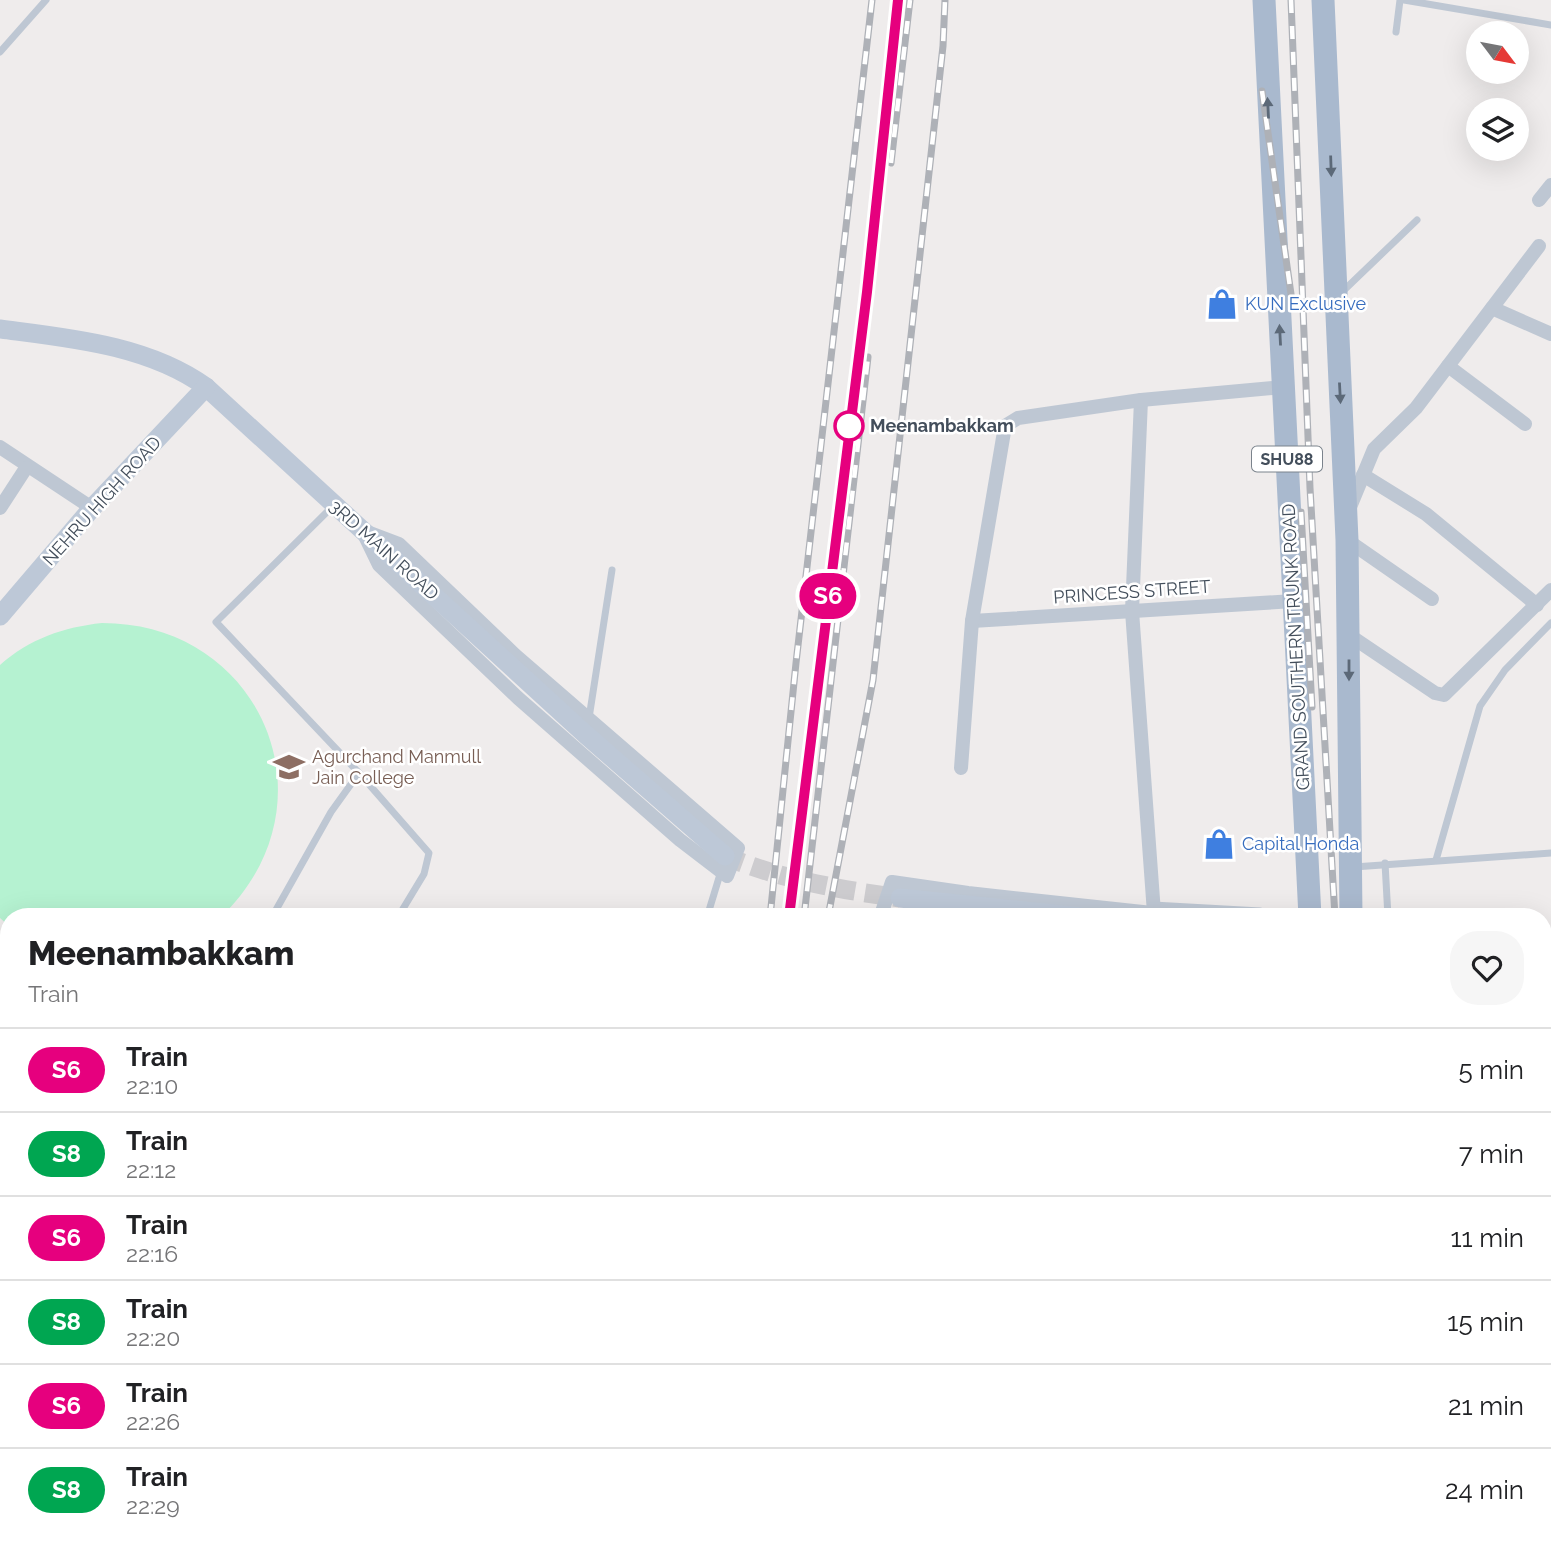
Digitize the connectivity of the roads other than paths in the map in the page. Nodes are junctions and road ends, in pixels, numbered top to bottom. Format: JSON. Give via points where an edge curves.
{"nodes":[{"id":1,"x":47,"y":0,"type":"edge"},
{"id":2,"x":1265,"y":0,"type":"edge"},
{"id":3,"x":1324,"y":0,"type":"edge"},
{"id":4,"x":1402,"y":0,"type":"edge"},
{"id":5,"x":1472,"y":0,"type":"edge"},
{"id":6,"x":1471,"y":12,"type":"junction"},
{"id":7,"x":1551,"y":25,"type":"edge"},
{"id":8,"x":1396,"y":32,"type":"dead end"},
{"id":9,"x":0,"y":52,"type":"edge"},
{"id":10,"x":1551,"y":185,"type":"edge"},
{"id":11,"x":1539,"y":200,"type":"dead end"},
{"id":12,"x":1418,"y":220,"type":"dead end"},
{"id":13,"x":1539,"y":246,"type":"dead end"},
{"id":14,"x":1335,"y":299,"type":"junction"},
{"id":15,"x":1492,"y":307,"type":"junction"},
{"id":16,"x":0,"y":329,"type":"edge"},
{"id":17,"x":1551,"y":334,"type":"edge"},
{"id":18,"x":1448,"y":366,"type":"junction"},
{"id":19,"x":206,"y":387,"type":"junction"},
{"id":20,"x":1283,"y":387,"type":"junction"},
{"id":21,"x":1141,"y":400,"type":"junction"},
{"id":22,"x":1525,"y":424,"type":"dead end"},
{"id":23,"x":0,"y":447,"type":"edge"},
{"id":24,"x":26,"y":468,"type":"junction"},
{"id":25,"x":1363,"y":475,"type":"junction"},
{"id":26,"x":334,"y":504,"type":"junction"},
{"id":27,"x":0,"y":508,"type":"edge"},
{"id":28,"x":92,"y":508,"type":"junction"},
{"id":29,"x":1346,"y":514,"type":"junction"},
{"id":30,"x":362,"y":530,"type":"junction"},
{"id":31,"x":1348,"y":540,"type":"junction"},
{"id":32,"x":612,"y":570,"type":"dead end"},
{"id":33,"x":1551,"y":590,"type":"edge"},
{"id":34,"x":1432,"y":599,"type":"dead end"},
{"id":35,"x":1294,"y":601,"type":"junction"},
{"id":36,"x":1537,"y":605,"type":"junction"},
{"id":37,"x":1132,"y":611,"type":"junction"},
{"id":38,"x":0,"y":616,"type":"edge"},
{"id":39,"x":972,"y":621,"type":"junction"},
{"id":40,"x":1551,"y":623,"type":"edge"},
{"id":41,"x":1349,"y":635,"type":"junction"},
{"id":42,"x":589,"y":719,"type":"junction"},
{"id":43,"x":961,"y":768,"type":"dead end"},
{"id":44,"x":359,"y":773,"type":"junction"},
{"id":45,"x":1551,"y":853,"type":"edge"},
{"id":46,"x":1436,"y":860,"type":"junction"},
{"id":47,"x":1385,"y":863,"type":"junction"},
{"id":48,"x":723,"y":864,"type":"junction"},
{"id":49,"x":1350,"y":868,"type":"junction"},
{"id":50,"x":894,"y":894,"type":"edge"},
{"id":51,"x":277,"y":908,"type":"edge"},
{"id":52,"x":403,"y":908,"type":"edge"},
{"id":53,"x":710,"y":908,"type":"edge"},
{"id":54,"x":883,"y":908,"type":"edge"},
{"id":55,"x":883,"y":908,"type":"edge"},
{"id":56,"x":1008,"y":908,"type":"edge"},
{"id":57,"x":1141,"y":908,"type":"edge"},
{"id":58,"x":1153,"y":908,"type":"edge"},
{"id":59,"x":1310,"y":908,"type":"edge"},
{"id":60,"x":1351,"y":908,"type":"edge"},
{"id":61,"x":1388,"y":908,"type":"edge"}],
"edges":[{"from":1,"to":9,"type":"lane"},
{"from":20,"to":2,"type":"main road","name":"GRAND SOUTHERN TRUNK ROAD","number":"SHU88","one_way":true},
{"from":3,"to":14,"type":"main road","number":"SHU88","one_way":true},
{"from":4,"to":6,"type":"lane"},
{"from":4,"to":8,"type":"lane"},
{"from":5,"to":6,"type":"lane"},
{"from":6,"to":7,"type":"lane"},
{"from":10,"to":11,"type":"street"},
{"from":12,"to":14,"type":"lane"},
{"from":13,"to":15,"type":"street"},
{"from":14,"to":29,"type":"main road","number":"SHU88","one_way":true},
{"from":15,"to":17,"type":"street"},
{"from":15,"to":18,"type":"street"},
{"from":16,"to":19,"type":"street","name":"3RD MAIN ROAD","via":[[115,349],[160,362]]},
{"from":18,"to":22,"type":"street"},
{"from":18,"to":25,"type":"street","via":[[1416,408],[1374,449]]},
{"from":19,"to":26,"type":"street","name":"3RD MAIN ROAD"},
{"from":19,"to":28,"type":"street","name":"NEHRU HIGH ROAD"},
{"from":20,"to":21,"type":"street"},
{"from":20,"to":35,"type":"main road","name":"GRAND SOUTHERN TRUNK ROAD","number":"SHU88"},
{"from":21,"to":37,"type":"street"},
{"from":21,"to":39,"type":"street","via":[[1011,419],[1005,426]]},
{"from":23,"to":24,"type":"street"},
{"from":24,"to":27,"type":"street"},
{"from":24,"to":28,"type":"street"},
{"from":25,"to":29,"type":"street"},
{"from":25,"to":36,"type":"street","via":[[1426,514]]},
{"from":26,"to":30,"type":"street","name":"3RD MAIN ROAD"},
{"from":26,"to":44,"type":"lane","via":[[216,622]]},
{"from":28,"to":38,"type":"street","name":"NEHRU HIGH ROAD"},
{"from":29,"to":31,"type":"main road","number":"SHU88"},
{"from":30,"to":42,"type":"street","via":[[399,544]]},
{"from":30,"to":48,"type":"street","name":"3RD MAIN ROAD"},
{"from":31,"to":34,"type":"street"},
{"from":31,"to":41,"type":"main road","number":"SHU88"},
{"from":32,"to":42,"type":"lane"},
{"from":33,"to":36,"type":"street"},
{"from":35,"to":37,"type":"street","name":"PRINCESS STREET"},
{"from":35,"to":59,"type":"main road","name":"GRAND SOUTHERN TRUNK ROAD","number":"SHU88"},
{"from":36,"to":41,"type":"street","via":[[1444,695]]},
{"from":37,"to":39,"type":"street","name":"PRINCESS STREET"},
{"from":37,"to":58,"type":"street"},
{"from":39,"to":43,"type":"street"},
{"from":40,"to":46,"type":"lane","via":[[1506,670],[1480,706]]},
{"from":41,"to":49,"type":"main road","number":"SHU88","one_way":true},
{"from":42,"to":48,"type":"street","via":[[738,848],[727,876]]},
{"from":44,"to":51,"type":"lane","via":[[331,812]]},
{"from":44,"to":52,"type":"lane","via":[[429,853],[424,874]]},
{"from":45,"to":46,"type":"lane"},
{"from":46,"to":47,"type":"lane"},
{"from":47,"to":49,"type":"lane"},
{"from":47,"to":61,"type":"lane"},
{"from":48,"to":53,"type":"lane"},
{"from":49,"to":60,"type":"main road","number":"SHU88"},
{"from":50,"to":54,"type":"street"},
{"from":50,"to":55,"type":"street"},
{"from":50,"to":56,"type":"street"},
{"from":50,"to":57,"type":"street","via":[[968,893]]}]}
